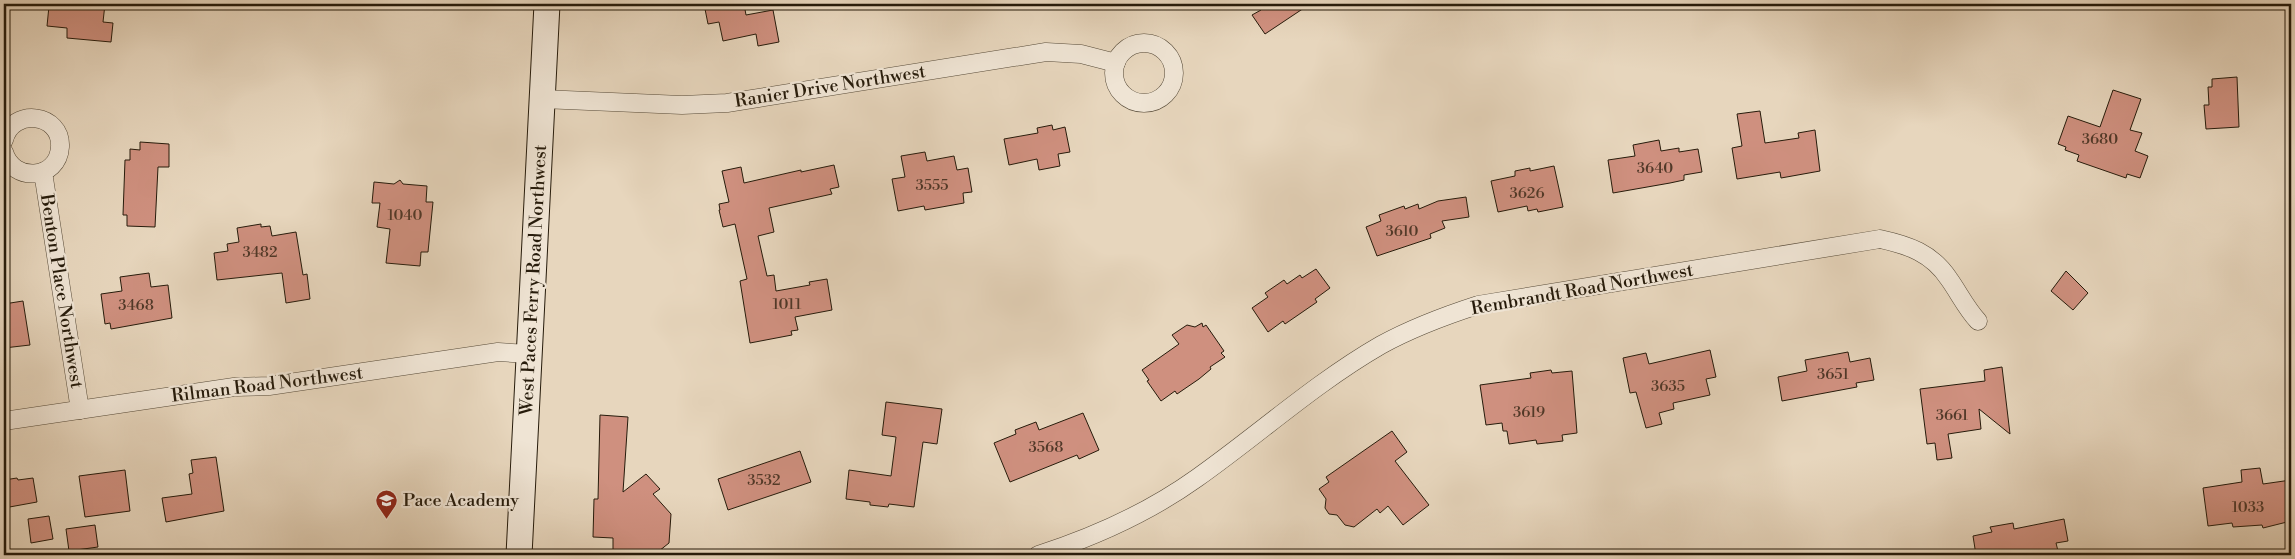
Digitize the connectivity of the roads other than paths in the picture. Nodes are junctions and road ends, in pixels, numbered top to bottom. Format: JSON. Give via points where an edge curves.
{"nodes":[{"id":1,"x":547,"y":4,"type":"edge"},
{"id":2,"x":1116,"y":63,"type":"dead end"},
{"id":3,"x":542,"y":99,"type":"junction"},
{"id":4,"x":4,"y":140,"type":"edge"},
{"id":5,"x":4,"y":152,"type":"edge"},
{"id":6,"x":44,"y":172,"type":"junction"},
{"id":7,"x":1978,"y":321,"type":"dead end"},
{"id":8,"x":530,"y":354,"type":"junction"},
{"id":9,"x":80,"y":410,"type":"junction"},
{"id":10,"x":4,"y":421,"type":"edge"},
{"id":11,"x":519,"y":555,"type":"edge"},
{"id":12,"x":1038,"y":555,"type":"edge"}],
"edges":[{"from":1,"to":3,"type":"main road","name":"West Paces Ferry Road Northwest"},
{"from":2,"to":3,"type":"street","name":"Ranier Drive Northwest","via":[[1081,54],[1046,52],[727,103],[682,105]]},
{"from":3,"to":8,"type":"main road","name":"West Paces Ferry Road Northwest"},
{"from":4,"to":6,"type":"street","name":"Benton Place Northwest","via":[[11,125],[26,117],[44,120],[53,126],[60,146],[52,166]]},
{"from":5,"to":6,"type":"street","name":"Benton Place Northwest","via":[[8,163],[22,173]]},
{"from":6,"to":9,"type":"street","name":"Benton Place Northwest"},
{"from":7,"to":12,"type":"street","name":"Rembrandt Road Northwest","via":[[1966,308],[1948,277],[1932,260],[1908,245],[1880,239],[1478,304],[1430,320],[1380,346],[1316,388],[1196,479],[1160,502],[1075,543]]},
{"from":8,"to":9,"type":"street","name":"Rilman Road Northwest","via":[[498,352]]},
{"from":8,"to":11,"type":"main road","name":"West Paces Ferry Road Northwest"},
{"from":9,"to":10,"type":"street","name":"Rilman Road Northwest"}]}
